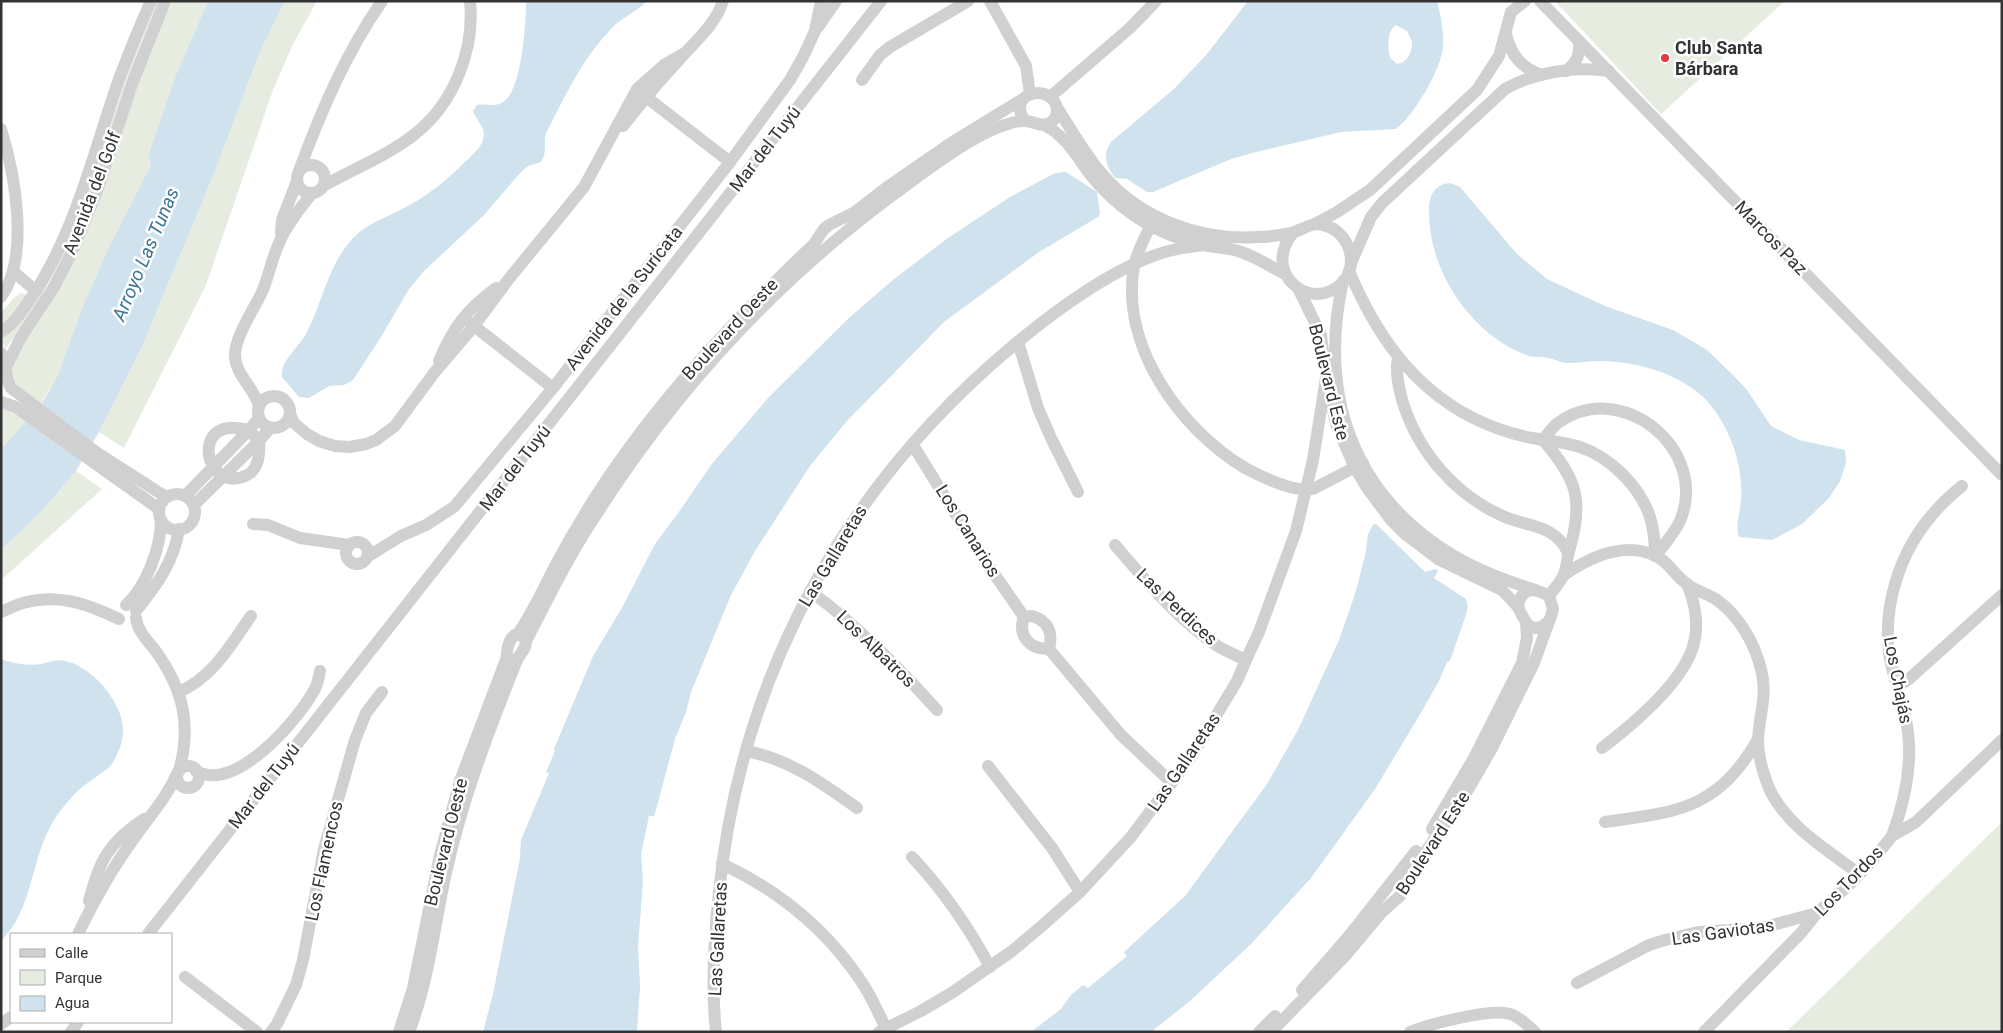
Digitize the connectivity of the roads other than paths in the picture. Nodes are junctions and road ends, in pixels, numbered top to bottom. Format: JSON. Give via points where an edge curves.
{"nodes":[{"id":1,"x":151,"y":1,"type":"edge"},
{"id":2,"x":165,"y":1,"type":"edge"},
{"id":3,"x":382,"y":1,"type":"edge"},
{"id":4,"x":470,"y":1,"type":"edge"},
{"id":5,"x":723,"y":1,"type":"edge"},
{"id":6,"x":821,"y":1,"type":"edge"},
{"id":7,"x":836,"y":1,"type":"edge"},
{"id":8,"x":881,"y":1,"type":"edge"},
{"id":9,"x":968,"y":1,"type":"edge"},
{"id":10,"x":990,"y":1,"type":"edge"},
{"id":11,"x":1156,"y":1,"type":"edge"},
{"id":12,"x":1525,"y":1,"type":"edge"},
{"id":13,"x":1540,"y":1,"type":"edge"},
{"id":14,"x":1512,"y":6,"type":"edge"},
{"id":15,"x":815,"y":31,"type":"junction"},
{"id":16,"x":1506,"y":34,"type":"junction"},
{"id":17,"x":1579,"y":41,"type":"junction"},
{"id":18,"x":1566,"y":71,"type":"junction"},
{"id":19,"x":1609,"y":71,"type":"junction"},
{"id":20,"x":1542,"y":74,"type":"junction"},
{"id":21,"x":862,"y":80,"type":"dead end"},
{"id":22,"x":642,"y":93,"type":"junction"},
{"id":23,"x":1050,"y":96,"type":"junction"},
{"id":24,"x":1026,"y":97,"type":"junction"},
{"id":25,"x":1058,"y":109,"type":"junction"},
{"id":26,"x":1025,"y":121,"type":"junction"},
{"id":27,"x":1044,"y":125,"type":"junction"},
{"id":28,"x":1,"y":129,"type":"edge"},
{"id":29,"x":308,"y":145,"type":"junction"},
{"id":30,"x":935,"y":160,"type":"junction"},
{"id":31,"x":730,"y":162,"type":"junction"},
{"id":32,"x":318,"y":167,"type":"junction"},
{"id":33,"x":344,"y":174,"type":"junction"},
{"id":34,"x":298,"y":176,"type":"junction"},
{"id":35,"x":325,"y":185,"type":"junction"},
{"id":36,"x":312,"y":193,"type":"junction"},
{"id":37,"x":1153,"y":221,"type":"junction"},
{"id":38,"x":836,"y":222,"type":"junction"},
{"id":39,"x":1315,"y":224,"type":"junction"},
{"id":40,"x":1293,"y":233,"type":"junction"},
{"id":41,"x":820,"y":236,"type":"junction"},
{"id":42,"x":837,"y":239,"type":"junction"},
{"id":43,"x":280,"y":240,"type":"junction"},
{"id":44,"x":1204,"y":245,"type":"junction"},
{"id":45,"x":1135,"y":264,"type":"junction"},
{"id":46,"x":14,"y":272,"type":"junction"},
{"id":47,"x":1348,"y":272,"type":"junction"},
{"id":48,"x":1285,"y":274,"type":"junction"},
{"id":49,"x":508,"y":280,"type":"junction"},
{"id":50,"x":777,"y":286,"type":"junction"},
{"id":51,"x":1298,"y":288,"type":"junction"},
{"id":52,"x":36,"y":291,"type":"junction"},
{"id":53,"x":1,"y":297,"type":"edge"},
{"id":54,"x":462,"y":318,"type":"junction"},
{"id":55,"x":474,"y":326,"type":"junction"},
{"id":56,"x":1,"y":332,"type":"edge"},
{"id":57,"x":1018,"y":342,"type":"junction"},
{"id":58,"x":1,"y":353,"type":"edge"},
{"id":59,"x":1398,"y":358,"type":"junction"},
{"id":60,"x":4,"y":371,"type":"edge"},
{"id":61,"x":434,"y":373,"type":"junction"},
{"id":62,"x":1326,"y":378,"type":"junction"},
{"id":63,"x":250,"y":386,"type":"junction"},
{"id":64,"x":553,"y":388,"type":"junction"},
{"id":65,"x":270,"y":397,"type":"junction"},
{"id":66,"x":1,"y":402,"type":"edge"},
{"id":67,"x":25,"y":407,"type":"junction"},
{"id":68,"x":259,"y":412,"type":"junction"},
{"id":69,"x":290,"y":414,"type":"junction"},
{"id":70,"x":275,"y":427,"type":"junction"},
{"id":71,"x":299,"y":428,"type":"junction"},
{"id":72,"x":249,"y":430,"type":"junction"},
{"id":73,"x":1544,"y":440,"type":"junction"},
{"id":74,"x":258,"y":441,"type":"junction"},
{"id":75,"x":913,"y":445,"type":"junction"},
{"id":76,"x":94,"y":456,"type":"junction"},
{"id":77,"x":1359,"y":466,"type":"junction"},
{"id":78,"x":218,"y":472,"type":"junction"},
{"id":79,"x":2002,"y":475,"type":"edge"},
{"id":80,"x":1962,"y":486,"type":"dead end"},
{"id":81,"x":1306,"y":490,"type":"junction"},
{"id":82,"x":1078,"y":492,"type":"dead end"},
{"id":83,"x":166,"y":497,"type":"junction"},
{"id":84,"x":189,"y":500,"type":"junction"},
{"id":85,"x":160,"y":515,"type":"junction"},
{"id":86,"x":253,"y":524,"type":"dead end"},
{"id":87,"x":179,"y":529,"type":"junction"},
{"id":88,"x":402,"y":536,"type":"junction"},
{"id":89,"x":324,"y":542,"type":"junction"},
{"id":90,"x":355,"y":544,"type":"junction"},
{"id":91,"x":1115,"y":545,"type":"dead end"},
{"id":92,"x":1568,"y":553,"type":"junction"},
{"id":93,"x":1655,"y":556,"type":"junction"},
{"id":94,"x":368,"y":557,"type":"junction"},
{"id":95,"x":349,"y":560,"type":"junction"},
{"id":96,"x":151,"y":566,"type":"junction"},
{"id":97,"x":165,"y":570,"type":"junction"},
{"id":98,"x":1564,"y":575,"type":"junction"},
{"id":99,"x":1686,"y":584,"type":"junction"},
{"id":100,"x":1535,"y":590,"type":"junction"},
{"id":101,"x":810,"y":591,"type":"junction"},
{"id":102,"x":2002,"y":595,"type":"edge"},
{"id":103,"x":1549,"y":596,"type":"junction"},
{"id":104,"x":1518,"y":607,"type":"junction"},
{"id":105,"x":1,"y":612,"type":"edge"},
{"id":106,"x":128,"y":614,"type":"junction"},
{"id":107,"x":251,"y":616,"type":"dead end"},
{"id":108,"x":1024,"y":616,"type":"junction"},
{"id":109,"x":1526,"y":622,"type":"junction"},
{"id":110,"x":1548,"y":622,"type":"junction"},
{"id":111,"x":1049,"y":649,"type":"junction"},
{"id":112,"x":1246,"y":660,"type":"junction"},
{"id":113,"x":320,"y":670,"type":"dead end"},
{"id":114,"x":1897,"y":687,"type":"junction"},
{"id":115,"x":179,"y":692,"type":"junction"},
{"id":116,"x":382,"y":692,"type":"dead end"},
{"id":117,"x":938,"y":710,"type":"dead end"},
{"id":118,"x":1504,"y":714,"type":"junction"},
{"id":119,"x":1758,"y":740,"type":"junction"},
{"id":120,"x":2002,"y":740,"type":"edge"},
{"id":121,"x":1602,"y":748,"type":"dead end"},
{"id":122,"x":184,"y":749,"type":"junction"},
{"id":123,"x":746,"y":751,"type":"junction"},
{"id":124,"x":988,"y":766,"type":"dead end"},
{"id":125,"x":195,"y":770,"type":"junction"},
{"id":126,"x":178,"y":772,"type":"junction"},
{"id":127,"x":226,"y":774,"type":"junction"},
{"id":128,"x":1172,"y":783,"type":"junction"},
{"id":129,"x":192,"y":786,"type":"junction"},
{"id":130,"x":1458,"y":797,"type":"junction"},
{"id":131,"x":164,"y":800,"type":"junction"},
{"id":132,"x":856,"y":808,"type":"dead end"},
{"id":133,"x":1605,"y":822,"type":"dead end"},
{"id":134,"x":1892,"y":836,"type":"junction"},
{"id":135,"x":912,"y":857,"type":"dead end"},
{"id":136,"x":722,"y":864,"type":"junction"},
{"id":137,"x":1859,"y":874,"type":"junction"},
{"id":138,"x":1395,"y":878,"type":"junction"},
{"id":139,"x":1408,"y":883,"type":"junction"},
{"id":140,"x":1385,"y":891,"type":"junction"},
{"id":141,"x":1080,"y":892,"type":"junction"},
{"id":142,"x":1393,"y":902,"type":"junction"},
{"id":143,"x":1817,"y":913,"type":"junction"},
{"id":144,"x":78,"y":933,"type":"edge"},
{"id":145,"x":149,"y":933,"type":"edge"},
{"id":146,"x":990,"y":967,"type":"junction"},
{"id":147,"x":185,"y":977,"type":"dead end"},
{"id":148,"x":1577,"y":983,"type":"dead end"},
{"id":149,"x":1311,"y":986,"type":"junction"},
{"id":150,"x":418,"y":989,"type":"junction"},
{"id":151,"x":882,"y":1030,"type":"edge"},
{"id":152,"x":257,"y":1032,"type":"edge"},
{"id":153,"x":271,"y":1032,"type":"edge"},
{"id":154,"x":399,"y":1032,"type":"edge"},
{"id":155,"x":410,"y":1032,"type":"edge"},
{"id":156,"x":716,"y":1032,"type":"edge"},
{"id":157,"x":1259,"y":1032,"type":"edge"},
{"id":158,"x":1271,"y":1032,"type":"edge"},
{"id":159,"x":1410,"y":1032,"type":"edge"},
{"id":160,"x":1535,"y":1032,"type":"edge"},
{"id":161,"x":1704,"y":1032,"type":"edge"}],
"edges":[{"from":1,"to":52,"type":"street","name":"Avenida del Golf","via":[[119,79],[77,205]]},
{"from":2,"to":60,"type":"street","name":"Avenida del Golf","via":[[72,252]]},
{"from":3,"to":29,"type":"street","via":[[348,56]]},
{"from":4,"to":33,"type":"street","via":[[471,25],[464,65],[442,103],[415,134],[378,158]]},
{"from":5,"to":22,"type":"street","via":[[707,30]]},
{"from":6,"to":15,"type":"street","name":"Avenida de la Suricata"},
{"from":7,"to":15,"type":"street","name":"Avenida de la Suricata"},
{"from":8,"to":145,"type":"street","name":"Mar del Tuyú"},
{"from":9,"to":21,"type":"street","via":[[890,47]]},
{"from":10,"to":24,"type":"street","via":[[1026,66],[1029,75]]},
{"from":11,"to":23,"type":"street","via":[[1130,28]]},
{"from":12,"to":14,"type":"street"},
{"from":13,"to":17,"type":"street","name":"Marcos Paz"},
{"from":14,"to":16,"type":"street"},
{"from":15,"to":31,"type":"street","name":"Avenida de la Suricata","via":[[790,80]]},
{"from":16,"to":20,"type":"street","via":[[1516,57],[1529,70]]},
{"from":16,"to":39,"type":"street","via":[[1499,56],[1471,96],[1370,190]]},
{"from":17,"to":18,"type":"street","via":[[1579,58]]},
{"from":17,"to":19,"type":"street","name":"Marcos Paz"},
{"from":18,"to":19,"type":"street"},
{"from":18,"to":20,"type":"street"},
{"from":19,"to":79,"type":"street","name":"Marcos Paz"},
{"from":20,"to":47,"type":"street","via":[[1518,82],[1497,96],[1382,203],[1371,217]]},
{"from":22,"to":31,"type":"street"},
{"from":22,"to":49,"type":"street","via":[[584,187]]},
{"from":23,"to":24,"type":"street","via":[[1038,93]]},
{"from":23,"to":25,"type":"street"},
{"from":24,"to":26,"type":"street","via":[[1019,111]]},
{"from":24,"to":30,"type":"street","name":"Boulevard Oeste"},
{"from":25,"to":27,"type":"street","via":[[1054,120]]},
{"from":25,"to":37,"type":"street","via":[[1103,176]]},
{"from":26,"to":27,"type":"street"},
{"from":26,"to":30,"type":"street","name":"Boulevard Oeste","via":[[992,130]]},
{"from":27,"to":37,"type":"street","via":[[1066,140],[1107,193],[1134,215]]},
{"from":28,"to":46,"type":"street","via":[[13,180],[17,231]]},
{"from":29,"to":32,"type":"street"},
{"from":29,"to":34,"type":"street"},
{"from":30,"to":38,"type":"street","name":"Boulevard Oeste"},
{"from":30,"to":42,"type":"street","name":"Boulevard Oeste"},
{"from":31,"to":64,"type":"street","name":"Avenida de la Suricata"},
{"from":32,"to":33,"type":"street"},
{"from":32,"to":34,"type":"street","via":[[305,166]]},
{"from":32,"to":35,"type":"street","via":[[326,177]]},
{"from":33,"to":35,"type":"street"},
{"from":34,"to":36,"type":"street","via":[[300,189]]},
{"from":34,"to":43,"type":"street","via":[[282,220]]},
{"from":35,"to":36,"type":"street"},
{"from":36,"to":43,"type":"street"},
{"from":37,"to":40,"type":"street","via":[[1225,237],[1258,238]]},
{"from":37,"to":44,"type":"street","via":[[1168,233]]},
{"from":37,"to":45,"type":"street"},
{"from":38,"to":41,"type":"street","name":"Boulevard Oeste","via":[[824,229]]},
{"from":38,"to":42,"type":"street","via":[[843,228]]},
{"from":39,"to":40,"type":"street"},
{"from":39,"to":47,"type":"street","via":[[1334,229],[1348,243],[1351,253]]},
{"from":40,"to":48,"type":"street","via":[[1282,252]]},
{"from":41,"to":42,"type":"street","via":[[824,242]]},
{"from":41,"to":50,"type":"street","name":"Boulevard Oeste"},
{"from":42,"to":50,"type":"street","name":"Boulevard Oeste"},
{"from":43,"to":63,"type":"street","via":[[263,290],[236,346],[237,367]]},
{"from":44,"to":45,"type":"street","name":"Las Gallaretas","via":[[1162,252]]},
{"from":44,"to":48,"type":"street","via":[[1243,252]]},
{"from":45,"to":57,"type":"street","name":"Las Gallaretas","via":[[1067,305]]},
{"from":45,"to":81,"type":"street","via":[[1134,310],[1140,334],[1148,357],[1173,404],[1230,458],[1274,482]]},
{"from":46,"to":52,"type":"street"},
{"from":46,"to":53,"type":"street"},
{"from":47,"to":51,"type":"street","via":[[1327,292],[1307,292]]},
{"from":47,"to":59,"type":"street","via":[[1372,321]]},
{"from":47,"to":77,"type":"street","name":"Boulevard Este","via":[[1335,325],[1336,377]]},
{"from":48,"to":51,"type":"street"},
{"from":49,"to":54,"type":"street","via":[[476,303]]},
{"from":49,"to":55,"type":"street"},
{"from":50,"to":150,"type":"street","name":"Boulevard Oeste","via":[[691,378],[654,430],[617,473],[574,550],[552,580],[522,638],[509,642],[506,649],[512,659],[489,717],[470,786],[445,856]]},
{"from":51,"to":62,"type":"street","name":"Boulevard Este","via":[[1321,335]]},
{"from":52,"to":56,"type":"street","name":"Avenida del Golf","via":[[15,321]]},
{"from":54,"to":55,"type":"street"},
{"from":54,"to":61,"type":"street"},
{"from":55,"to":61,"type":"street"},
{"from":55,"to":64,"type":"street"},
{"from":57,"to":75,"type":"street","name":"Las Gallaretas","via":[[950,403]]},
{"from":57,"to":82,"type":"street","via":[[1038,408]]},
{"from":58,"to":60,"type":"street"},
{"from":59,"to":73,"type":"street","via":[[1432,392],[1471,417]]},
{"from":59,"to":92,"type":"street","via":[[1397,374],[1406,413],[1427,454],[1440,469],[1470,496],[1505,517],[1547,530],[1564,543]]},
{"from":60,"to":67,"type":"street","via":[[11,388]]},
{"from":61,"to":71,"type":"street","via":[[401,419],[376,440],[350,447],[335,446],[319,441]]},
{"from":62,"to":77,"type":"street","name":"Boulevard Este","via":[[1336,424]]},
{"from":62,"to":81,"type":"street","name":"Las Gallaretas"},
{"from":63,"to":65,"type":"street"},
{"from":63,"to":68,"type":"street","via":[[257,397]]},
{"from":64,"to":88,"type":"street","name":"Avenida de la Suricata","via":[[454,507]]},
{"from":65,"to":68,"type":"street"},
{"from":65,"to":69,"type":"street","via":[[284,400]]},
{"from":66,"to":67,"type":"street"},
{"from":67,"to":76,"type":"street"},
{"from":68,"to":70,"type":"street","via":[[266,426]]},
{"from":68,"to":72,"type":"street"},
{"from":69,"to":70,"type":"street","via":[[285,424]]},
{"from":69,"to":71,"type":"street"},
{"from":70,"to":71,"type":"street"},
{"from":70,"to":74,"type":"street"},
{"from":72,"to":74,"type":"street"},
{"from":72,"to":78,"type":"street"},
{"from":72,"to":78,"type":"street","via":[[230,428],[213,437],[209,455]]},
{"from":73,"to":92,"type":"street","via":[[1564,465],[1577,499],[1576,523]]},
{"from":73,"to":93,"type":"street","via":[[1581,447],[1602,457],[1620,472],[1637,492],[1649,514]]},
{"from":73,"to":93,"type":"street","via":[[1560,422],[1597,409],[1628,413],[1662,434],[1680,464],[1686,495],[1680,520]]},
{"from":74,"to":78,"type":"street"},
{"from":74,"to":78,"type":"street","via":[[259,457],[250,474],[232,479]]},
{"from":75,"to":101,"type":"street","name":"Las Gallaretas","via":[[866,502]]},
{"from":75,"to":108,"type":"street","name":"Los Canarios","via":[[977,549]]},
{"from":76,"to":83,"type":"street"},
{"from":76,"to":85,"type":"street"},
{"from":77,"to":81,"type":"street"},
{"from":77,"to":100,"type":"street","name":"Boulevard Este","via":[[1402,516],[1439,546],[1474,567]]},
{"from":77,"to":104,"type":"street","name":"Boulevard Este","via":[[1379,504],[1405,534],[1438,558],[1502,590]]},
{"from":78,"to":84,"type":"street"},
{"from":80,"to":114,"type":"street","name":"Los Chajás","via":[[1923,526],[1898,575],[1890,606],[1888,642]]},
{"from":81,"to":112,"type":"street","name":"Las Gallaretas","via":[[1296,531]]},
{"from":83,"to":84,"type":"street","via":[[175,494]]},
{"from":83,"to":85,"type":"street"},
{"from":84,"to":87,"type":"street","via":[[195,511],[192,522]]},
{"from":85,"to":87,"type":"street","via":[[170,528]]},
{"from":85,"to":96,"type":"street","via":[[158,542]]},
{"from":86,"to":89,"type":"street","name":"Avenida de la Suricata","via":[[268,525],[300,538]]},
{"from":87,"to":97,"type":"street"},
{"from":88,"to":90,"type":"street","name":"Avenida de la Suricata"},
{"from":88,"to":94,"type":"street","name":"Avenida de la Suricata"},
{"from":89,"to":90,"type":"street","name":"Avenida de la Suricata"},
{"from":89,"to":95,"type":"street","name":"Avenida de la Suricata"},
{"from":90,"to":94,"type":"street","via":[[366,547]]},
{"from":90,"to":95,"type":"street","via":[[346,551]]},
{"from":91,"to":112,"type":"street","name":"Las Perdices","via":[[1156,591],[1204,636]]},
{"from":92,"to":98,"type":"street"},
{"from":93,"to":98,"type":"street","via":[[1626,550],[1608,552]]},
{"from":93,"to":99,"type":"street"},
{"from":94,"to":95,"type":"street","name":"Avenida de la Suricata","via":[[358,564]]},
{"from":96,"to":97,"type":"street"},
{"from":96,"to":106,"type":"street"},
{"from":97,"to":106,"type":"street"},
{"from":98,"to":103,"type":"street"},
{"from":99,"to":119,"type":"street","via":[[1728,610],[1754,646],[1764,685]]},
{"from":99,"to":121,"type":"street","via":[[1692,596],[1696,622],[1694,644],[1686,663],[1638,719]]},
{"from":100,"to":103,"type":"street"},
{"from":100,"to":104,"type":"street","via":[[1523,594]]},
{"from":101,"to":117,"type":"street","name":"Los Albatros","via":[[861,631]]},
{"from":101,"to":123,"type":"street","name":"Las Gallaretas","via":[[766,690]]},
{"from":102,"to":114,"type":"street"},
{"from":103,"to":110,"type":"street","via":[[1552,610]]},
{"from":104,"to":109,"type":"street"},
{"from":105,"to":106,"type":"street","via":[[24,603],[70,600]]},
{"from":106,"to":115,"type":"street","via":[[155,650]]},
{"from":107,"to":115,"type":"street","via":[[209,674]]},
{"from":108,"to":111,"type":"street","via":[[1045,622],[1051,634]]},
{"from":108,"to":111,"type":"street","via":[[1021,623],[1025,639],[1035,647]]},
{"from":109,"to":110,"type":"street","via":[[1532,628]]},
{"from":109,"to":118,"type":"street","name":"Boulevard Este","via":[[1527,638],[1522,663]]},
{"from":110,"to":118,"type":"street","name":"Boulevard Este","via":[[1534,663]]},
{"from":111,"to":128,"type":"street","via":[[1121,736]]},
{"from":112,"to":128,"type":"street","name":"Las Gallaretas","via":[[1208,730]]},
{"from":113,"to":127,"type":"street","via":[[315,689],[273,742],[249,762]]},
{"from":114,"to":134,"type":"street","name":"Los Chajás","via":[[1908,728],[1909,762],[1904,795]]},
{"from":115,"to":122,"type":"street","via":[[186,736]]},
{"from":116,"to":153,"type":"street","name":"Los Flamencos","via":[[366,714],[355,740],[324,849],[296,985]]},
{"from":118,"to":130,"type":"street","name":"Boulevard Este"},
{"from":119,"to":133,"type":"street","via":[[1732,776],[1699,802],[1672,812]]},
{"from":119,"to":137,"type":"street","via":[[1763,772],[1774,798],[1805,832]]},
{"from":120,"to":134,"type":"street","name":"Los Tordos","via":[[1916,822]]},
{"from":122,"to":125,"type":"street"},
{"from":122,"to":126,"type":"street"},
{"from":123,"to":132,"type":"street","via":[[778,759]]},
{"from":123,"to":136,"type":"street","name":"Las Gallaretas"},
{"from":124,"to":141,"type":"street","via":[[1042,834]]},
{"from":125,"to":126,"type":"street","via":[[188,766]]},
{"from":125,"to":127,"type":"street","via":[[208,776]]},
{"from":125,"to":129,"type":"street","via":[[198,777]]},
{"from":126,"to":129,"type":"street","via":[[180,784]]},
{"from":126,"to":131,"type":"street"},
{"from":127,"to":129,"type":"street"},
{"from":128,"to":141,"type":"street","name":"Las Gallaretas","via":[[1131,837]]},
{"from":129,"to":131,"type":"street"},
{"from":130,"to":138,"type":"street","name":"Boulevard Este"},
{"from":130,"to":139,"type":"street","name":"Boulevard Este"},
{"from":131,"to":144,"type":"street","via":[[125,840],[109,850]]},
{"from":134,"to":137,"type":"street","name":"Los Tordos"},
{"from":135,"to":146,"type":"street","via":[[962,918]]},
{"from":136,"to":151,"type":"street","via":[[771,891],[826,937],[862,983]]},
{"from":136,"to":156,"type":"street","name":"Las Gallaretas","via":[[714,971]]},
{"from":137,"to":143,"type":"street","name":"Los Tordos"},
{"from":138,"to":139,"type":"street"},
{"from":138,"to":140,"type":"street","name":"Boulevard Este"},
{"from":139,"to":142,"type":"street","name":"Boulevard Este"},
{"from":140,"to":142,"type":"street","via":[[1387,900]]},
{"from":140,"to":149,"type":"street","name":"Boulevard Este"},
{"from":141,"to":146,"type":"street","name":"Las Gallaretas"},
{"from":142,"to":149,"type":"street","name":"Boulevard Este"},
{"from":143,"to":148,"type":"street","name":"Las Gaviotas","via":[[1761,928],[1698,932],[1665,940],[1648,945]]},
{"from":143,"to":161,"type":"street","name":"Los Tordos"},
{"from":146,"to":151,"type":"street","name":"Las Gallaretas","via":[[921,1011]]},
{"from":147,"to":152,"type":"street"},
{"from":149,"to":157,"type":"street","name":"Boulevard Este"},
{"from":149,"to":158,"type":"street","name":"Boulevard Este"},
{"from":150,"to":154,"type":"street","name":"Boulevard Oeste"},
{"from":150,"to":155,"type":"street","name":"Boulevard Oeste"},
{"from":159,"to":160,"type":"street","via":[[1448,1020],[1504,1013],[1515,1016]]}]}
